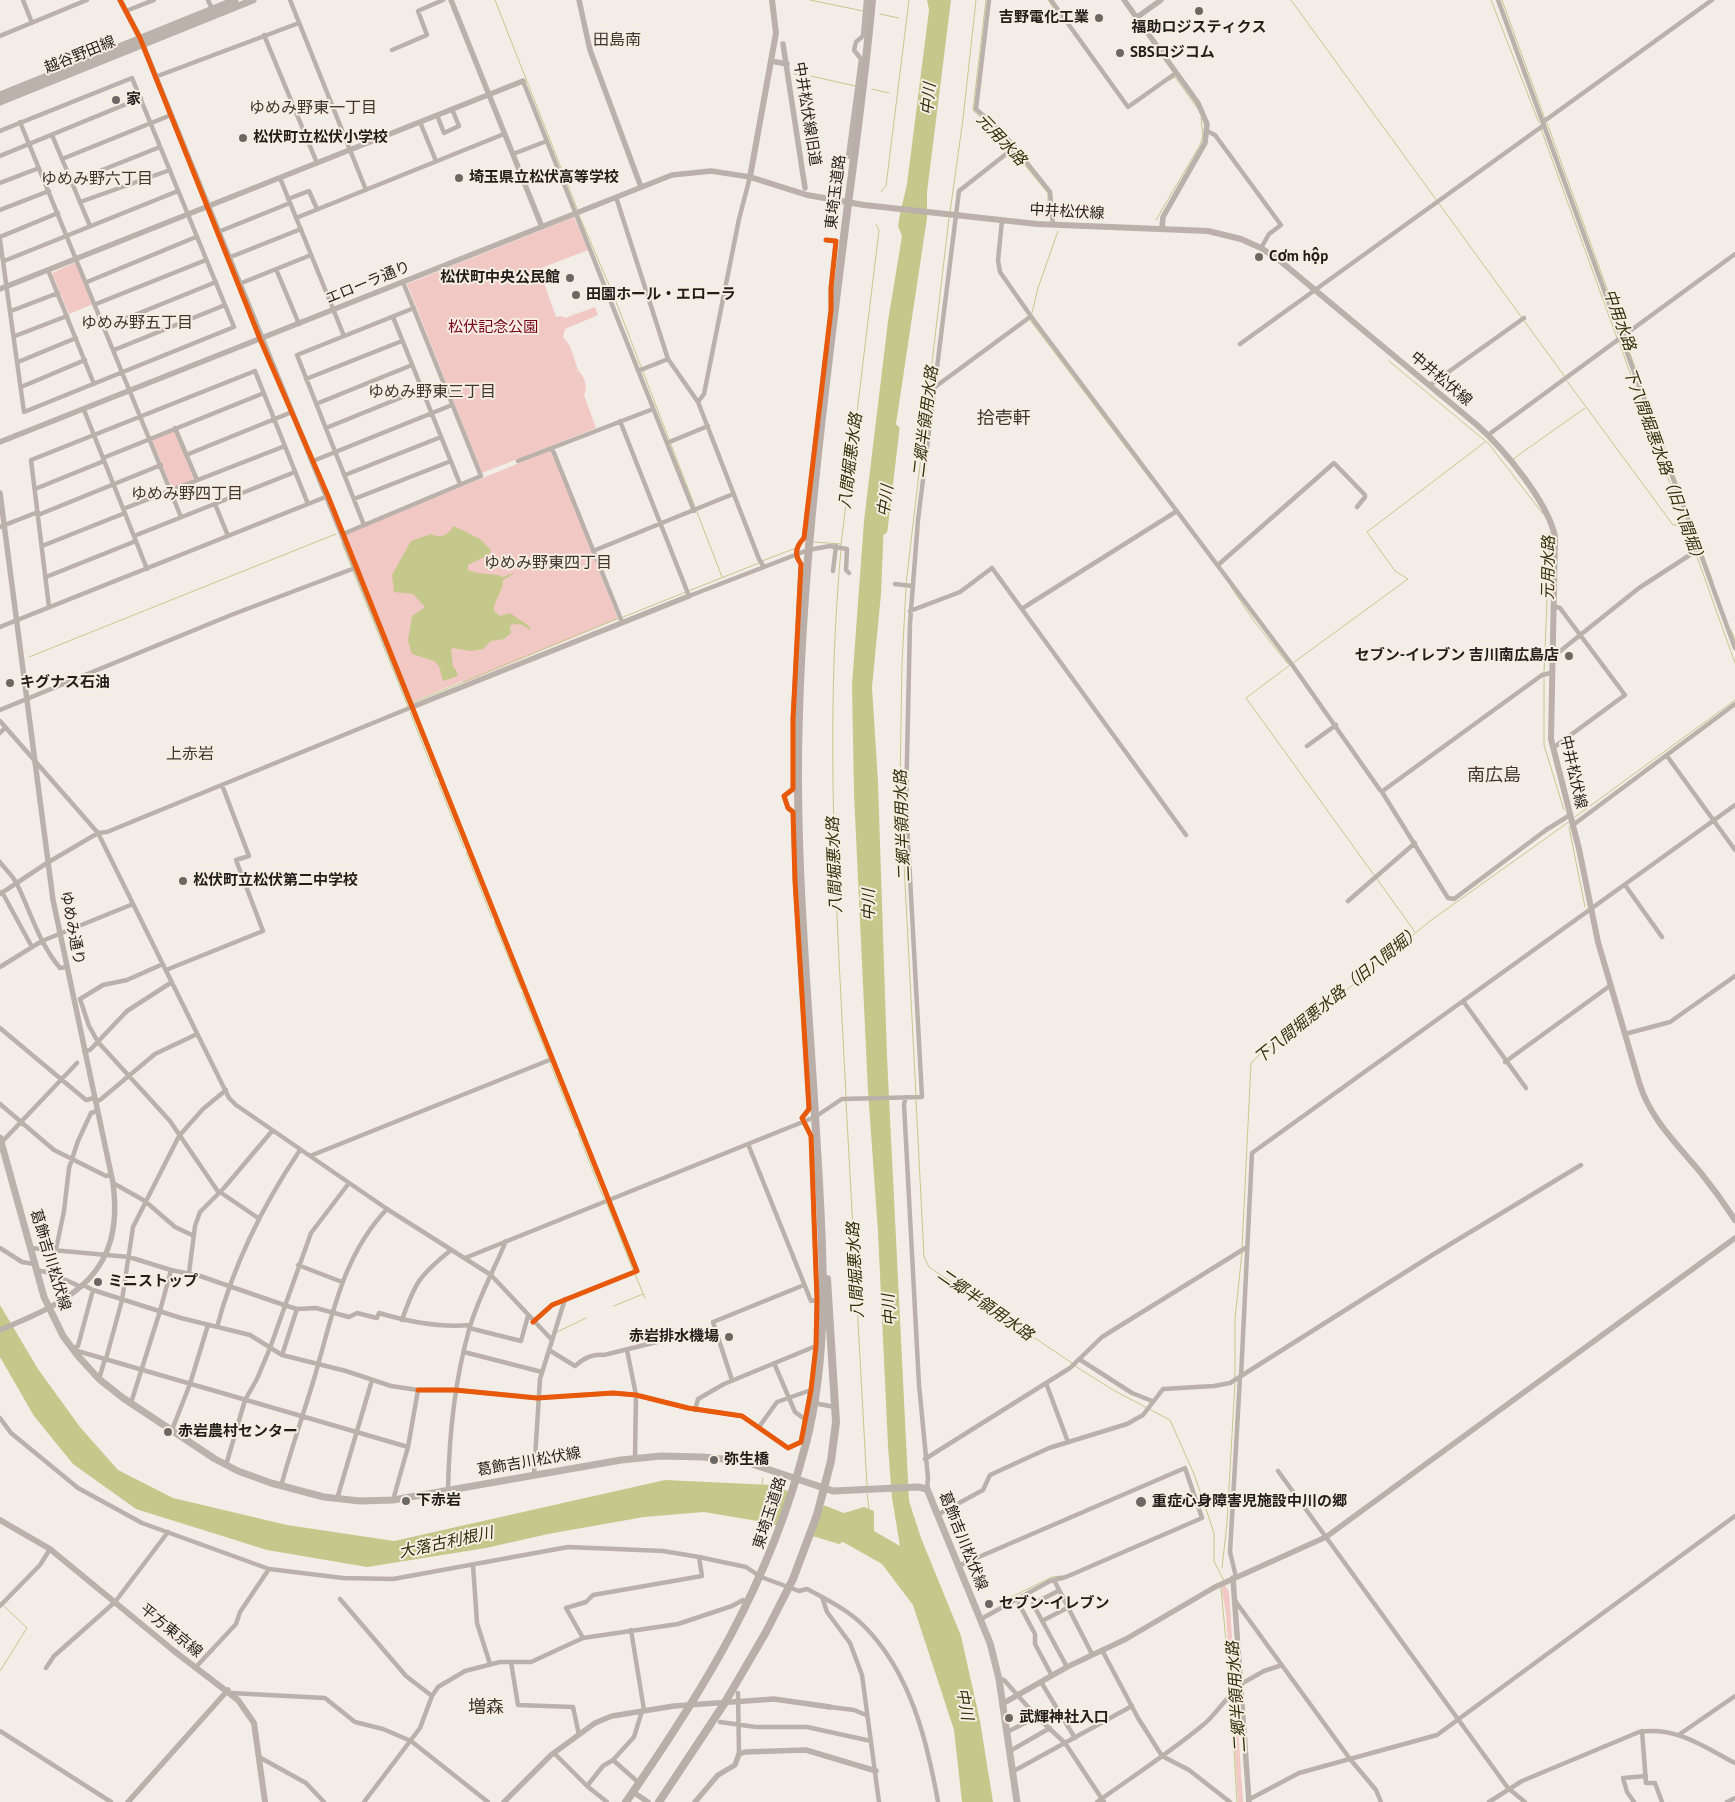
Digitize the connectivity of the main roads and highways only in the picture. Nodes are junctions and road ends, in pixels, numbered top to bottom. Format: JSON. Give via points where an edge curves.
{"nodes":[{"id":1,"x":235,"y":0,"type":"edge"},
{"id":2,"x":253,"y":0,"type":"edge"},
{"id":3,"x":772,"y":0,"type":"edge"},
{"id":4,"x":872,"y":0,"type":"edge"},
{"id":5,"x":141,"y":42,"type":"junction"},
{"id":6,"x":0,"y":95,"type":"edge"},
{"id":7,"x":0,"y":102,"type":"edge"},
{"id":8,"x":848,"y":203,"type":"junction"},
{"id":9,"x":1,"y":1140,"type":"edge"},
{"id":10,"x":2,"y":1158,"type":"edge"},
{"id":11,"x":820,"y":1195,"type":"junction"},
{"id":12,"x":1735,"y":1220,"type":"edge"},
{"id":13,"x":795,"y":1481,"type":"junction"},
{"id":14,"x":823,"y":1491,"type":"junction"},
{"id":15,"x":0,"y":1520,"type":"edge"},
{"id":16,"x":265,"y":1802,"type":"edge"},
{"id":17,"x":626,"y":1802,"type":"edge"},
{"id":18,"x":659,"y":1802,"type":"edge"},
{"id":19,"x":1017,"y":1802,"type":"edge"}],
"edges":[{"from":1,"to":5,"type":"main road","name":"越谷野田線"},
{"from":2,"to":5,"type":"main road","name":"越谷野田線"},
{"from":3,"to":8,"type":"main road","name":"中井松伏線","via":[[777,22],[750,177],[806,195]]},
{"from":4,"to":8,"type":"highway","name":"東埼玉道路"},
{"from":5,"to":6,"type":"main road","name":"越谷野田線"},
{"from":5,"to":7,"type":"main road","name":"越谷野田線"},
{"from":8,"to":11,"type":"highway","name":"東埼玉道路","via":[[808,550],[798,718],[798,834]]},
{"from":8,"to":12,"type":"main road","name":"中井松伏線","via":[[1002,221],[1220,233],[1262,248],[1488,435],[1522,478],[1551,523],[1556,548],[1550,722],[1553,748],[1611,986],[1642,1092],[1651,1112]]},
{"from":9,"to":10,"type":"main road","name":"葛飾吉川松伏線"},
{"from":10,"to":13,"type":"main road","name":"葛飾吉川松伏線","via":[[49,1310],[72,1349],[99,1379],[131,1404],[226,1465],[281,1486],[338,1499],[372,1502],[635,1458],[729,1459],[759,1465]]},
{"from":11,"to":13,"type":"highway","name":"東埼玉道路","via":[[822,1312],[806,1445]]},
{"from":11,"to":14,"type":"highway","name":"東埼玉道路","via":[[837,1407],[836,1435]]},
{"from":13,"to":14,"type":"main road","name":"葛飾吉川松伏線"},
{"from":13,"to":17,"type":"highway","name":"東埼玉道路","via":[[765,1568],[721,1655]]},
{"from":14,"to":18,"type":"highway","name":"東埼玉道路","via":[[791,1583],[724,1704]]},
{"from":14,"to":19,"type":"main road","name":"葛飾吉川松伏線","via":[[927,1489],[990,1643],[999,1678]]},
{"from":15,"to":16,"type":"main road","name":"平方東京線","via":[[50,1549],[195,1668],[230,1691],[254,1723]]}]}
